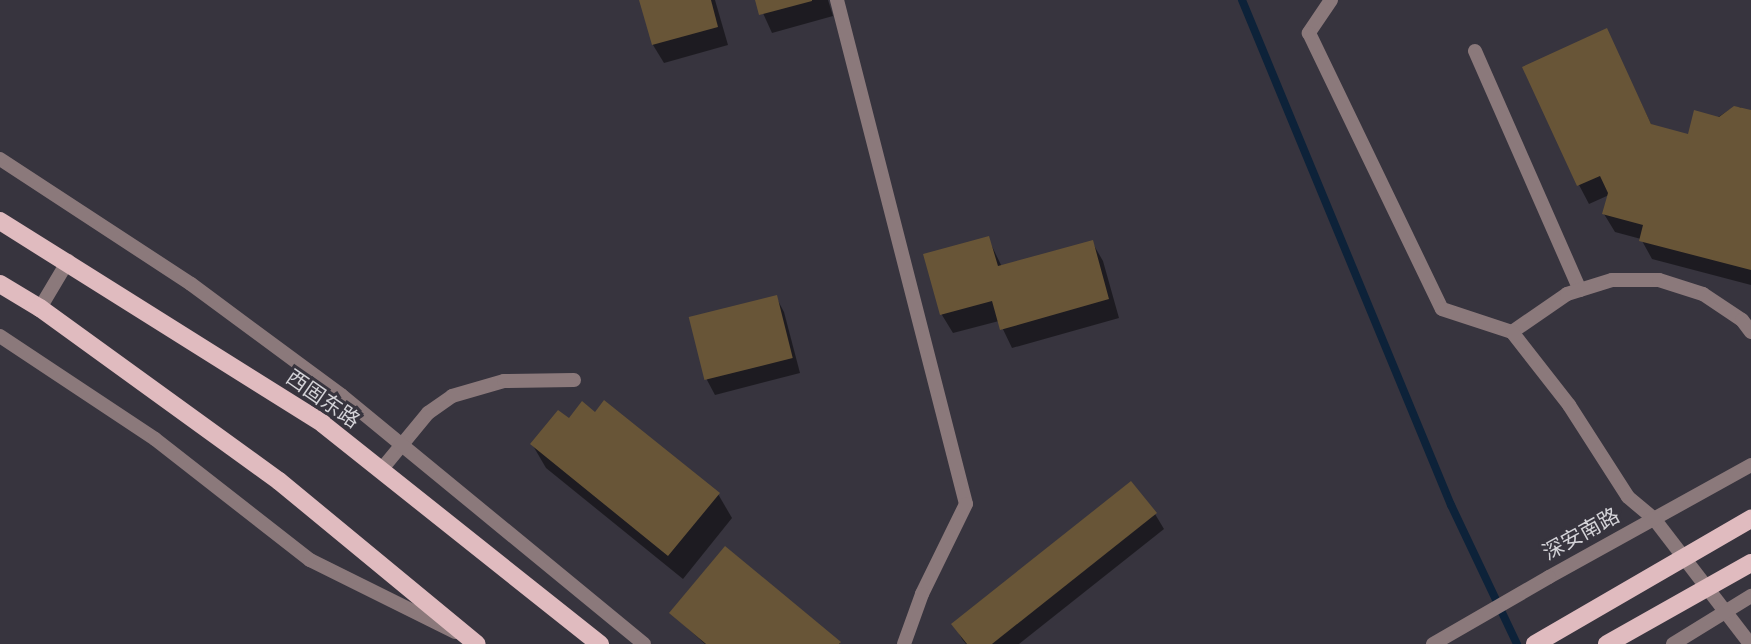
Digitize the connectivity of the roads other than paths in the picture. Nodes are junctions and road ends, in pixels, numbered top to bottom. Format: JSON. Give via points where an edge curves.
{"nodes":[{"id":1,"x":838,"y":0,"type":"edge"},
{"id":2,"x":1331,"y":0,"type":"edge"},
{"id":3,"x":1475,"y":51,"type":"dead end"},
{"id":4,"x":0,"y":159,"type":"edge"},
{"id":5,"x":0,"y":221,"type":"edge"},
{"id":6,"x":68,"y":261,"type":"junction"},
{"id":7,"x":0,"y":284,"type":"edge"},
{"id":8,"x":1580,"y":290,"type":"junction"},
{"id":9,"x":40,"y":308,"type":"junction"},
{"id":10,"x":1512,"y":332,"type":"junction"},
{"id":11,"x":1751,"y":332,"type":"edge"},
{"id":12,"x":0,"y":336,"type":"edge"},
{"id":13,"x":574,"y":380,"type":"dead end"},
{"id":14,"x":400,"y":443,"type":"junction"},
{"id":15,"x":1751,"y":465,"type":"edge"},
{"id":16,"x":381,"y":470,"type":"junction"},
{"id":17,"x":1751,"y":519,"type":"edge"},
{"id":18,"x":1655,"y":520,"type":"junction"},
{"id":19,"x":1684,"y":559,"type":"junction"},
{"id":20,"x":1751,"y":563,"type":"edge"},
{"id":21,"x":1708,"y":587,"type":"junction"},
{"id":22,"x":1751,"y":596,"type":"edge"},
{"id":23,"x":1723,"y":612,"type":"junction"},
{"id":24,"x":476,"y":643,"type":"edge"},
{"id":25,"x":600,"y":644,"type":"edge"},
{"id":26,"x":644,"y":644,"type":"edge"},
{"id":27,"x":904,"y":644,"type":"edge"},
{"id":28,"x":1433,"y":644,"type":"edge"},
{"id":29,"x":1535,"y":644,"type":"edge"},
{"id":30,"x":1607,"y":644,"type":"edge"},
{"id":31,"x":1673,"y":644,"type":"edge"},
{"id":32,"x":1750,"y":644,"type":"edge"}],
"edges":[{"from":1,"to":27,"type":"street","via":[[966,504]]},
{"from":2,"to":10,"type":"street","via":[[1309,33],[1442,309]]},
{"from":3,"to":8,"type":"street"},
{"from":4,"to":14,"type":"street","via":[[191,284]]},
{"from":5,"to":6,"type":"main road","name":"西固东路"},
{"from":6,"to":9,"type":"street"},
{"from":6,"to":16,"type":"main road","name":"西固东路","via":[[323,424]]},
{"from":7,"to":9,"type":"main road"},
{"from":8,"to":10,"type":"street"},
{"from":8,"to":11,"type":"street","via":[[1612,280],[1659,280],[1703,294],[1742,320]]},
{"from":9,"to":24,"type":"main road","via":[[279,481]]},
{"from":10,"to":18,"type":"street","via":[[1569,405],[1628,497]]},
{"from":12,"to":24,"type":"street","via":[[155,439],[310,560]]},
{"from":13,"to":14,"type":"street","via":[[529,379],[476,386],[428,414]]},
{"from":14,"to":16,"type":"street"},
{"from":14,"to":26,"type":"street"},
{"from":15,"to":18,"type":"street","name":"深安南路"},
{"from":16,"to":25,"type":"main road","name":"西固东路"},
{"from":17,"to":19,"type":"main road"},
{"from":18,"to":19,"type":"street"},
{"from":18,"to":28,"type":"street","name":"深安南路","bridge":true},
{"from":19,"to":21,"type":"street"},
{"from":19,"to":29,"type":"main road"},
{"from":20,"to":21,"type":"main road"},
{"from":21,"to":23,"type":"street"},
{"from":21,"to":30,"type":"main road"},
{"from":22,"to":23,"type":"street"},
{"from":23,"to":31,"type":"street"},
{"from":23,"to":32,"type":"street"}]}
